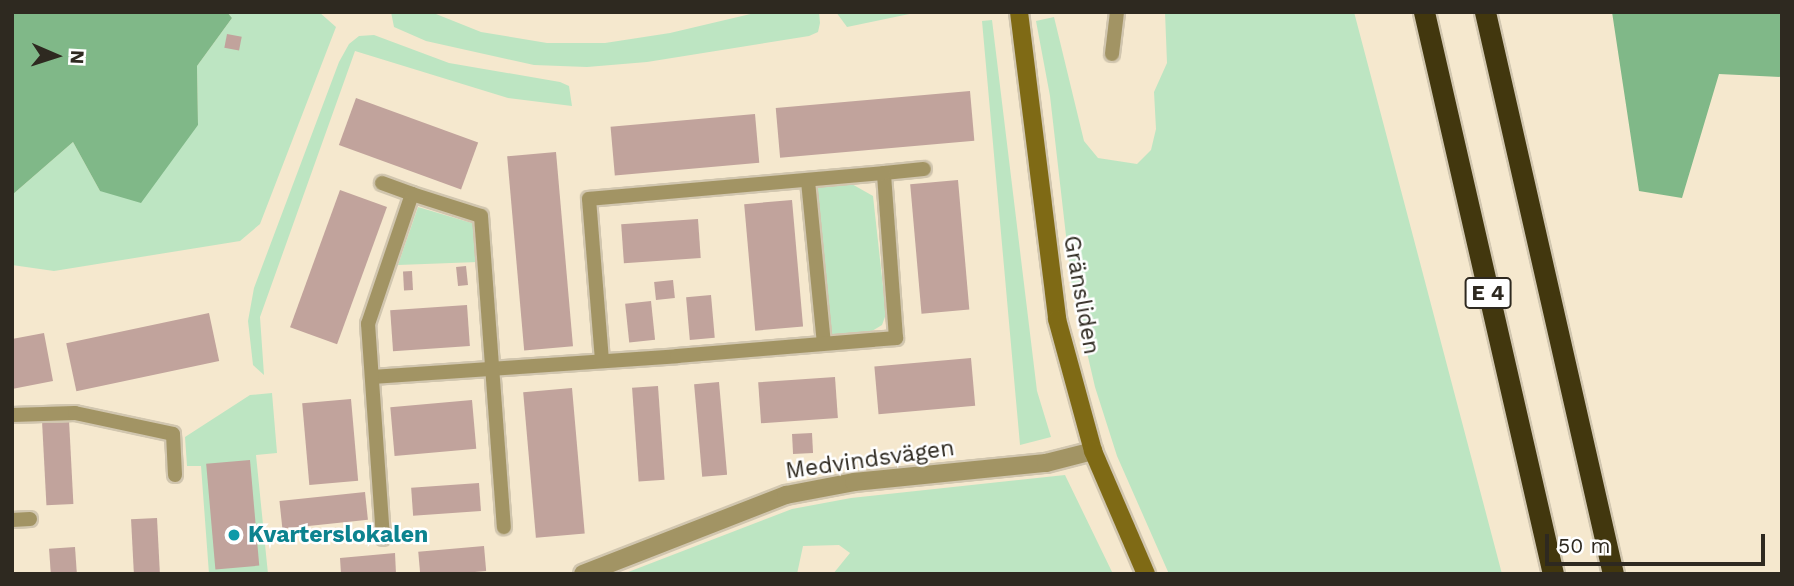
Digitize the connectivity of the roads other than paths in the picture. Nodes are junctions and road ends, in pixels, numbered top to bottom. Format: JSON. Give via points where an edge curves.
{"nodes":[{"id":1,"x":1019,"y":12,"type":"edge"},
{"id":2,"x":1117,"y":12,"type":"edge"},
{"id":3,"x":1424,"y":12,"type":"edge"},
{"id":4,"x":1485,"y":12,"type":"edge"},
{"id":5,"x":1112,"y":54,"type":"dead end"},
{"id":6,"x":924,"y":169,"type":"dead end"},
{"id":7,"x":884,"y":173,"type":"junction"},
{"id":8,"x":808,"y":181,"type":"junction"},
{"id":9,"x":382,"y":183,"type":"dead end"},
{"id":10,"x":412,"y":194,"type":"junction"},
{"id":11,"x":824,"y":344,"type":"junction"},
{"id":12,"x":602,"y":360,"type":"junction"},
{"id":13,"x":491,"y":368,"type":"junction"},
{"id":14,"x":372,"y":377,"type":"junction"},
{"id":15,"x":12,"y":415,"type":"edge"},
{"id":16,"x":1093,"y":451,"type":"junction"},
{"id":17,"x":175,"y":475,"type":"dead end"},
{"id":18,"x":30,"y":519,"type":"dead end"},
{"id":19,"x":12,"y":520,"type":"edge"},
{"id":20,"x":503,"y":527,"type":"dead end"},
{"id":21,"x":383,"y":538,"type":"dead end"},
{"id":22,"x":583,"y":574,"type":"edge"},
{"id":23,"x":1146,"y":574,"type":"edge"},
{"id":24,"x":1553,"y":574,"type":"edge"},
{"id":25,"x":1613,"y":574,"type":"edge"}],
"edges":[{"from":1,"to":16,"type":"street","name":"Gränsliden","via":[[1057,319]]},
{"from":2,"to":5,"type":"lane"},
{"from":3,"to":24,"type":"highway","number":"E 4"},
{"from":4,"to":25,"type":"highway","number":"E 4"},
{"from":6,"to":7,"type":"lane"},
{"from":7,"to":8,"type":"lane"},
{"from":7,"to":11,"type":"lane","via":[[896,338]]},
{"from":8,"to":11,"type":"lane"},
{"from":8,"to":12,"type":"lane","via":[[589,199]]},
{"from":9,"to":10,"type":"lane"},
{"from":10,"to":13,"type":"lane","via":[[481,216]]},
{"from":10,"to":14,"type":"lane","via":[[368,324]]},
{"from":11,"to":12,"type":"lane"},
{"from":12,"to":13,"type":"lane"},
{"from":13,"to":14,"type":"lane"},
{"from":13,"to":20,"type":"lane"},
{"from":14,"to":21,"type":"lane"},
{"from":15,"to":17,"type":"lane","via":[[75,413],[173,434]]},
{"from":16,"to":22,"type":"street","name":"Medvindsvägen","via":[[1046,463],[854,482],[786,495]]},
{"from":16,"to":23,"type":"street","name":"Gränsliden"},
{"from":18,"to":19,"type":"lane"}]}
